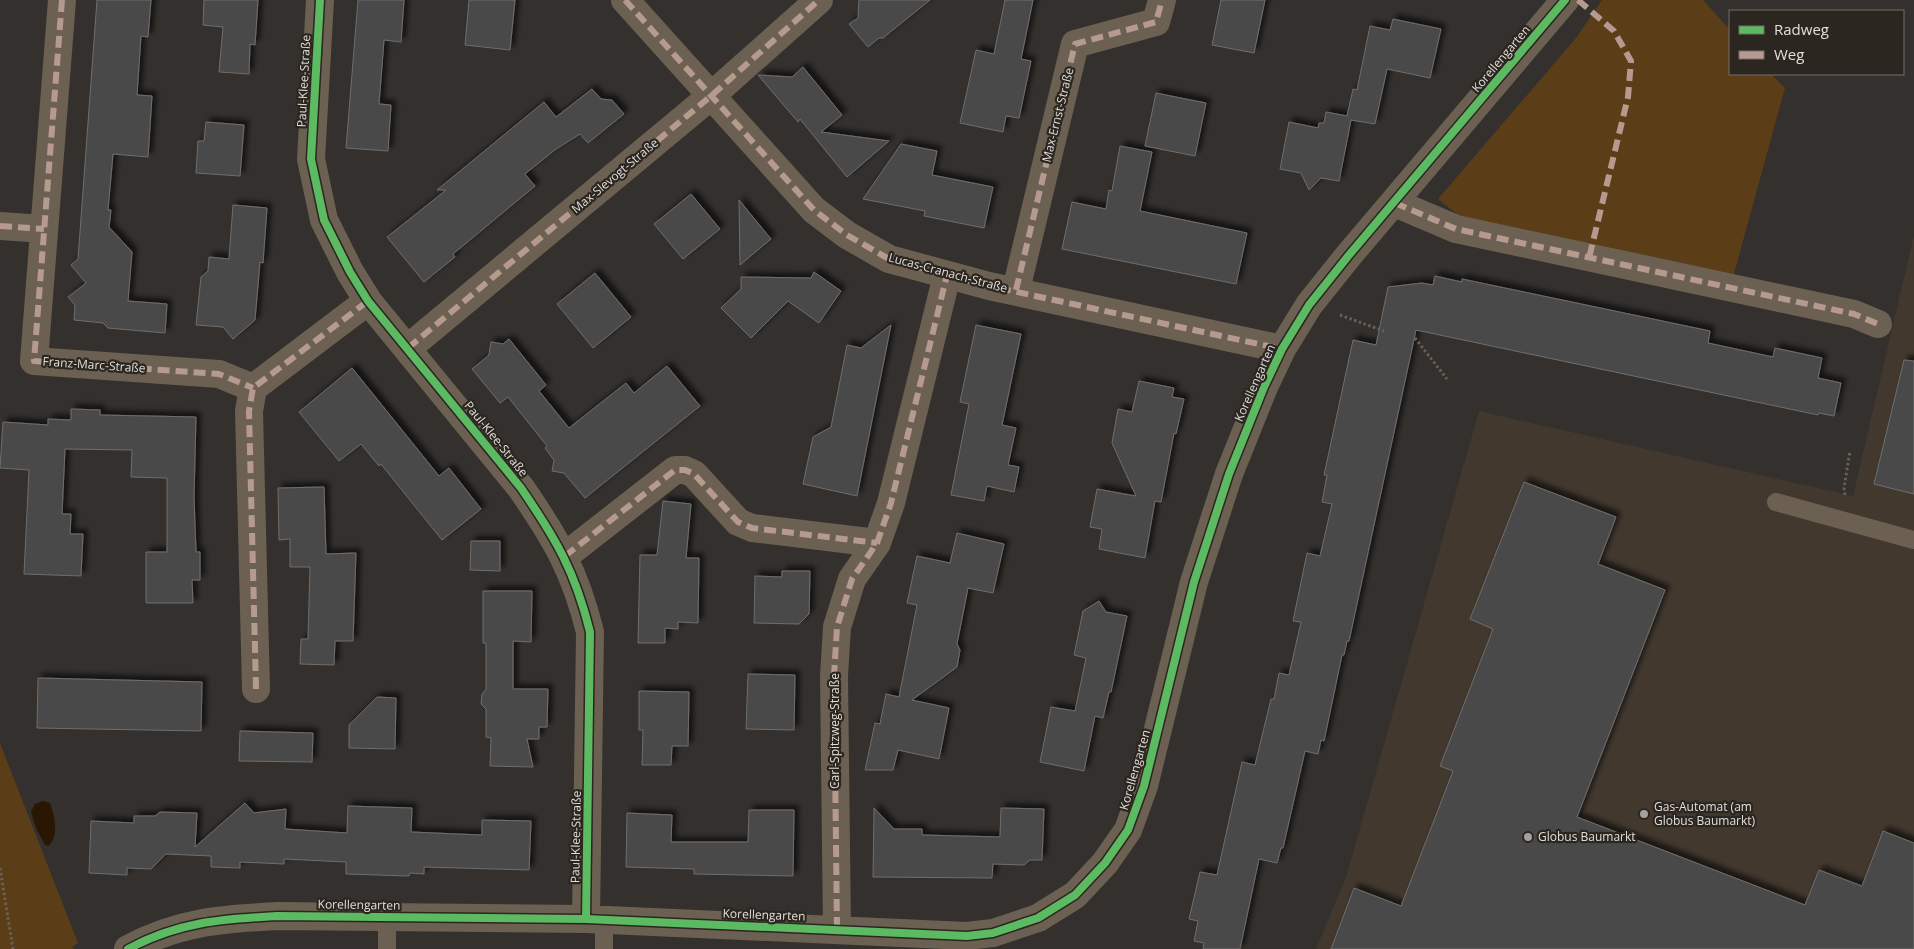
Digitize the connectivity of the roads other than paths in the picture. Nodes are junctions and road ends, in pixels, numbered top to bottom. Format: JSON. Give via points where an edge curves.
{"nodes":[{"id":1,"x":62,"y":0,"type":"edge"},
{"id":2,"x":320,"y":0,"type":"edge"},
{"id":3,"x":625,"y":0,"type":"edge"},
{"id":4,"x":819,"y":0,"type":"edge"},
{"id":5,"x":1162,"y":0,"type":"edge"},
{"id":6,"x":1565,"y":0,"type":"edge"},
{"id":7,"x":711,"y":96,"type":"junction"},
{"id":8,"x":1395,"y":202,"type":"junction"},
{"id":9,"x":0,"y":226,"type":"edge"},
{"id":10,"x":44,"y":229,"type":"junction"},
{"id":11,"x":947,"y":275,"type":"junction"},
{"id":12,"x":1016,"y":290,"type":"junction"},
{"id":13,"x":368,"y":301,"type":"junction"},
{"id":14,"x":1878,"y":324,"type":"dead end"},
{"id":15,"x":408,"y":348,"type":"junction"},
{"id":16,"x":1282,"y":349,"type":"junction"},
{"id":17,"x":253,"y":388,"type":"junction"},
{"id":18,"x":1776,"y":502,"type":"dead end"},
{"id":19,"x":1914,"y":540,"type":"edge"},
{"id":20,"x":877,"y":543,"type":"junction"},
{"id":21,"x":565,"y":556,"type":"junction"},
{"id":22,"x":256,"y":689,"type":"dead end"},
{"id":23,"x":387,"y":917,"type":"junction"},
{"id":24,"x":595,"y":920,"type":"junction"},
{"id":25,"x":837,"y":929,"type":"junction"},
{"id":26,"x":992,"y":941,"type":"edge"},
{"id":27,"x":128,"y":949,"type":"edge"},
{"id":28,"x":387,"y":949,"type":"edge"},
{"id":29,"x":604,"y":949,"type":"edge"}],
"edges":[{"from":1,"to":10,"type":"street","name":"Franz-Marc-Straße"},
{"from":2,"to":13,"type":"street","name":"Paul-Klee-Straße","via":[[311,158],[324,220]]},
{"from":3,"to":7,"type":"street","name":"Lucas-Cranach-Straße"},
{"from":4,"to":7,"type":"street","name":"Max-Slevogt-Straße"},
{"from":5,"to":12,"type":"street","name":"Max-Ernst-Straße","via":[[1156,22],[1075,44]]},
{"from":6,"to":8,"type":"street","name":"Korellengarten"},
{"from":7,"to":11,"type":"street","name":"Lucas-Cranach-Straße","via":[[814,210],[847,235],[889,258]]},
{"from":7,"to":15,"type":"street","name":"Max-Slevogt-Straße"},
{"from":8,"to":14,"type":"street","via":[[1456,229],[1854,314]]},
{"from":8,"to":16,"type":"street","name":"Korellengarten","via":[[1309,304]]},
{"from":9,"to":10,"type":"street"},
{"from":10,"to":17,"type":"street","name":"Franz-Marc-Straße","via":[[34,360],[219,374]]},
{"from":11,"to":12,"type":"street","name":"Lucas-Cranach-Straße"},
{"from":11,"to":20,"type":"street","name":"Carl-Spitzweg-Straße","via":[[891,503]]},
{"from":12,"to":16,"type":"street","name":"Lucas-Cranach-Straße"},
{"from":13,"to":15,"type":"street","name":"Paul-Klee-Straße"},
{"from":13,"to":17,"type":"street"},
{"from":15,"to":21,"type":"street","name":"Paul-Klee-Straße","via":[[521,488]]},
{"from":16,"to":26,"type":"street","name":"Korellengarten","via":[[1229,474],[1200,564],[1144,786],[1128,830],[1105,863],[1075,895]]},
{"from":17,"to":22,"type":"street","via":[[249,412]]},
{"from":18,"to":19,"type":"lane"},
{"from":20,"to":21,"type":"street","via":[[752,528],[738,522],[694,474],[675,470]]},
{"from":20,"to":25,"type":"street","name":"Carl-Spitzweg-Straße","via":[[852,579],[837,628],[834,676]]},
{"from":21,"to":24,"type":"street","name":"Paul-Klee-Straße","via":[[580,592],[590,632]]},
{"from":23,"to":24,"type":"street","name":"Korellengarten"},
{"from":23,"to":27,"type":"street","name":"Korellengarten","via":[[226,919],[175,928]]},
{"from":23,"to":28,"type":"lane","name":"Korellengarten"},
{"from":24,"to":25,"type":"street","name":"Korellengarten"},
{"from":24,"to":29,"type":"lane"},
{"from":25,"to":26,"type":"street","name":"Korellengarten","via":[[968,936]]}]}
